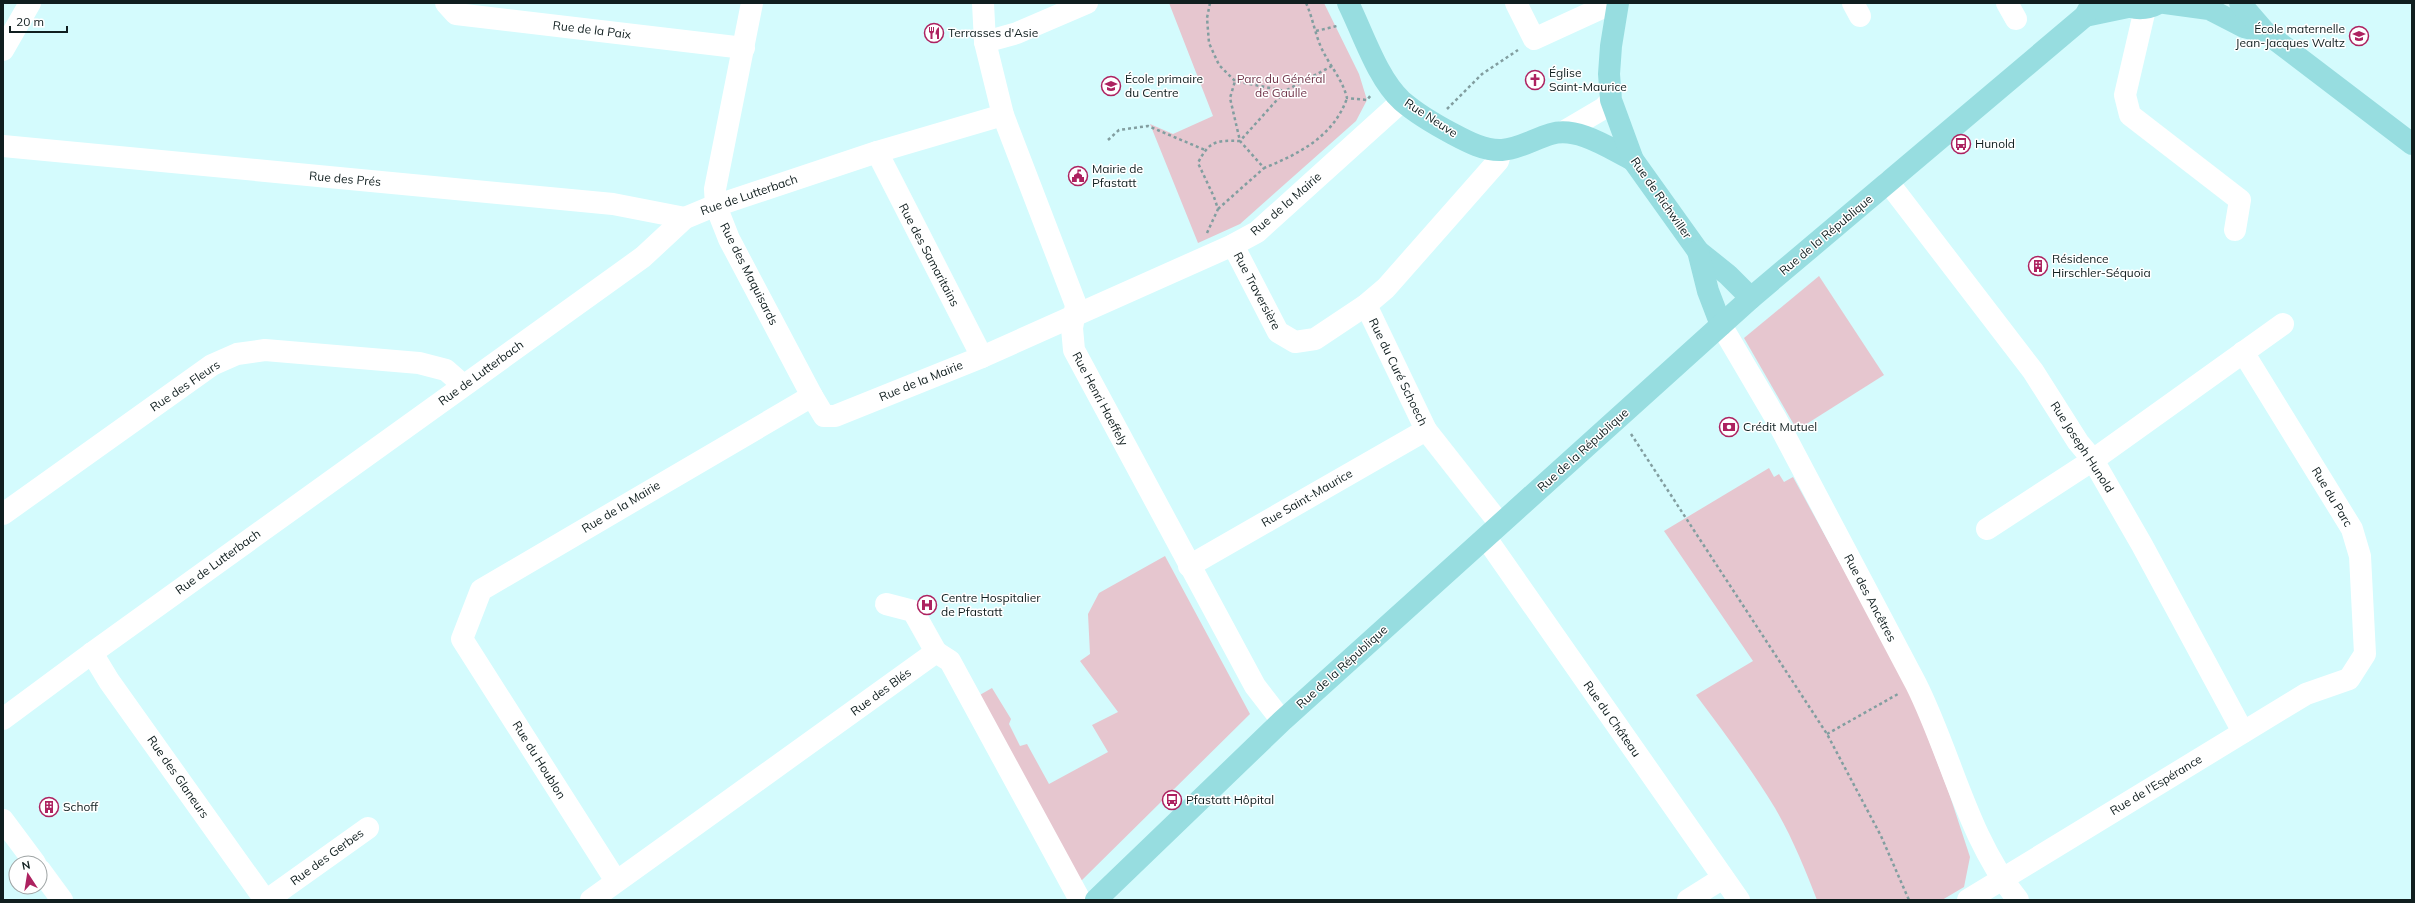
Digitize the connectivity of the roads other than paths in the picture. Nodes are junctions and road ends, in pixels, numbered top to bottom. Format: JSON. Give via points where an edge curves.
{"nodes":[{"id":1,"x":30,"y":3,"type":"edge"},
{"id":2,"x":446,"y":3,"type":"edge"},
{"id":3,"x":752,"y":3,"type":"edge"},
{"id":4,"x":983,"y":3,"type":"edge"},
{"id":5,"x":1086,"y":3,"type":"edge"},
{"id":6,"x":1348,"y":3,"type":"edge"},
{"id":7,"x":1516,"y":3,"type":"edge"},
{"id":8,"x":2240,"y":3,"type":"edge"},
{"id":9,"x":1618,"y":5,"type":"edge"},
{"id":10,"x":2144,"y":5,"type":"edge"},
{"id":11,"x":2088,"y":10,"type":"edge"},
{"id":12,"x":2265,"y":32,"type":"junction"},
{"id":13,"x":985,"y":42,"type":"junction"},
{"id":14,"x":744,"y":48,"type":"junction"},
{"id":15,"x":3,"y":50,"type":"edge"},
{"id":16,"x":1611,"y":100,"type":"junction"},
{"id":17,"x":1402,"y":101,"type":"junction"},
{"id":18,"x":1003,"y":115,"type":"junction"},
{"id":19,"x":1565,"y":131,"type":"junction"},
{"id":20,"x":2412,"y":144,"type":"edge"},
{"id":21,"x":3,"y":146,"type":"edge"},
{"id":22,"x":1501,"y":150,"type":"junction"},
{"id":23,"x":877,"y":152,"type":"junction"},
{"id":24,"x":1632,"y":160,"type":"junction"},
{"id":25,"x":1888,"y":182,"type":"junction"},
{"id":26,"x":716,"y":206,"type":"junction"},
{"id":27,"x":685,"y":218,"type":"junction"},
{"id":28,"x":2235,"y":230,"type":"dead end"},
{"id":29,"x":1233,"y":246,"type":"junction"},
{"id":30,"x":1698,"y":251,"type":"junction"},
{"id":31,"x":1751,"y":298,"type":"junction"},
{"id":32,"x":1366,"y":305,"type":"junction"},
{"id":33,"x":1074,"y":316,"type":"junction"},
{"id":34,"x":2283,"y":324,"type":"dead end"},
{"id":35,"x":1721,"y":325,"type":"junction"},
{"id":36,"x":2243,"y":352,"type":"junction"},
{"id":37,"x":982,"y":356,"type":"junction"},
{"id":38,"x":463,"y":386,"type":"junction"},
{"id":39,"x":812,"y":396,"type":"junction"},
{"id":40,"x":1426,"y":430,"type":"junction"},
{"id":41,"x":2093,"y":460,"type":"junction"},
{"id":42,"x":3,"y":514,"type":"edge"},
{"id":43,"x":1987,"y":528,"type":"dead end"},
{"id":44,"x":1493,"y":531,"type":"junction"},
{"id":45,"x":1189,"y":566,"type":"junction"},
{"id":46,"x":886,"y":604,"type":"dead end"},
{"id":47,"x":462,"y":639,"type":"joint"},
{"id":48,"x":936,"y":652,"type":"junction"},
{"id":49,"x":92,"y":653,"type":"junction"},
{"id":50,"x":2349,"y":679,"type":"joint"},
{"id":51,"x":3,"y":719,"type":"edge"},
{"id":52,"x":1282,"y":721,"type":"junction"},
{"id":53,"x":2243,"y":732,"type":"junction"},
{"id":54,"x":3,"y":820,"type":"edge"},
{"id":55,"x":368,"y":828,"type":"dead end"},
{"id":56,"x":29,"y":855,"type":"edge"},
{"id":57,"x":1723,"y":878,"type":"junction"},
{"id":58,"x":2001,"y":879,"type":"junction"},
{"id":59,"x":48,"y":881,"type":"edge"},
{"id":60,"x":616,"y":881,"type":"junction"},
{"id":61,"x":62,"y":900,"type":"edge"},
{"id":62,"x":266,"y":900,"type":"edge"},
{"id":63,"x":591,"y":900,"type":"edge"},
{"id":64,"x":1080,"y":900,"type":"edge"},
{"id":65,"x":1096,"y":900,"type":"edge"},
{"id":66,"x":1688,"y":900,"type":"edge"},
{"id":67,"x":1739,"y":900,"type":"edge"},
{"id":68,"x":1968,"y":900,"type":"edge"},
{"id":69,"x":2018,"y":900,"type":"edge"}],
"edges":[{"from":1,"to":15,"type":"street"},
{"from":2,"to":14,"type":"street","name":"Rue de la Paix","via":[[456,14]]},
{"from":3,"to":14,"type":"street","name":"Rue des Maquisards"},
{"from":4,"to":13,"type":"street","name":"Rue Henri Haeffely"},
{"from":5,"to":13,"type":"street","via":[[1017,33]]},
{"from":6,"to":17,"type":"main road","name":"Rue Neuve","via":[[1385,80]]},
{"from":7,"to":9,"type":"street","via":[[1534,39],[1606,6]]},
{"from":8,"to":12,"type":"main road","name":"Rue de la République"},
{"from":9,"to":16,"type":"main road","name":"Rue de Richwiller","via":[[1609,74]]},
{"from":10,"to":11,"type":"main road","name":"Rue de la République"},
{"from":10,"to":12,"type":"main road","name":"Rue de la République","via":[[2209,9],[2244,26]]},
{"from":10,"to":28,"type":"street","via":[[2125,95],[2130,114],[2240,200]]},
{"from":11,"to":25,"type":"main road","name":"Rue de la République"},
{"from":12,"to":20,"type":"main road","name":"Rue de la République"},
{"from":13,"to":18,"type":"street","name":"Rue Henri Haeffely"},
{"from":14,"to":26,"type":"street","name":"Rue des Maquisards","via":[[715,190]]},
{"from":16,"to":19,"type":"street","name":"Rue Neuve","via":[[1604,108]]},
{"from":16,"to":24,"type":"main road","name":"Rue de Richwiller"},
{"from":17,"to":22,"type":"main road","name":"Rue Neuve","via":[[1432,122],[1473,145]]},
{"from":17,"to":29,"type":"street","name":"Rue de la Mairie","via":[[1258,232]]},
{"from":18,"to":23,"type":"street","name":"Rue de Lutterbach"},
{"from":18,"to":33,"type":"street","name":"Rue Henri Haeffely","via":[[1076,305]]},
{"from":19,"to":22,"type":"main road","name":"Rue Neuve","via":[[1522,146]]},
{"from":19,"to":24,"type":"main road","via":[[1601,144]]},
{"from":21,"to":27,"type":"street","name":"Rue des Prés","via":[[613,204]]},
{"from":22,"to":32,"type":"street","name":"Rue du Curé Schoech","via":[[1498,161],[1386,288]]},
{"from":23,"to":26,"type":"street","name":"Rue de Lutterbach"},
{"from":23,"to":37,"type":"street","name":"Rue des Samaritains"},
{"from":24,"to":30,"type":"main road","name":"Rue de Richwiller"},
{"from":25,"to":31,"type":"main road","name":"Rue de la République"},
{"from":25,"to":41,"type":"street","name":"Rue Joseph Hunold","via":[[2033,371],[2078,442]]},
{"from":26,"to":27,"type":"street","name":"Rue de Lutterbach"},
{"from":26,"to":39,"type":"street","name":"Rue des Maquisards","via":[[729,239]]},
{"from":27,"to":38,"type":"street","name":"Rue de Lutterbach","via":[[644,257]]},
{"from":29,"to":32,"type":"street","name":"Rue Traversière","via":[[1278,332],[1295,342],[1315,339]]},
{"from":29,"to":33,"type":"street","name":"Rue de la Mairie"},
{"from":30,"to":31,"type":"main road","name":"Rue de Richwiller"},
{"from":30,"to":35,"type":"main road","name":"Rue de Richwiller","via":[[1708,291]]},
{"from":31,"to":35,"type":"main road","name":"Rue de la République"},
{"from":32,"to":40,"type":"street","name":"Rue du Curé Schoech"},
{"from":33,"to":37,"type":"street","name":"Rue de la Mairie"},
{"from":33,"to":45,"type":"street","name":"Rue Henri Haeffely","via":[[1074,350]]},
{"from":34,"to":36,"type":"street"},
{"from":35,"to":44,"type":"main road","name":"Rue de la République"},
{"from":35,"to":58,"type":"street","name":"Rue des Ancêtres","via":[[1775,417],[1916,684],[1929,710],[1977,835]]},
{"from":36,"to":41,"type":"street"},
{"from":36,"to":50,"type":"street","name":"Rue du Parc","via":[[2352,529],[2360,556],[2365,654]]},
{"from":37,"to":39,"type":"street","name":"Rue de la Mairie","via":[[835,416],[824,416]]},
{"from":38,"to":42,"type":"street","name":"Rue des Fleurs","via":[[446,370],[419,363],[265,350],[237,354],[212,365]]},
{"from":38,"to":49,"type":"street","name":"Rue de Lutterbach"},
{"from":39,"to":47,"type":"street","name":"Rue de la Mairie","via":[[481,590]]},
{"from":40,"to":44,"type":"street","name":"Rue du Curé Schoech"},
{"from":40,"to":45,"type":"street","name":"Rue Saint-Maurice"},
{"from":41,"to":43,"type":"street"},
{"from":41,"to":53,"type":"street","name":"Rue Joseph Hunold"},
{"from":44,"to":52,"type":"main road","name":"Rue de la République"},
{"from":44,"to":57,"type":"street","name":"Rue du Château"},
{"from":45,"to":52,"type":"street","name":"Rue Henri Haeffely","via":[[1255,686]]},
{"from":46,"to":48,"type":"street","via":[[913,611]]},
{"from":47,"to":60,"type":"street","name":"Rue du Houblon"},
{"from":48,"to":60,"type":"street","name":"Rue des Blés"},
{"from":48,"to":64,"type":"street","via":[[950,661]]},
{"from":49,"to":51,"type":"street","name":"Rue de Lutterbach"},
{"from":49,"to":62,"type":"street","name":"Rue des Glaneurs","via":[[109,681]]},
{"from":50,"to":53,"type":"street","name":"Rue de l'Espérance","via":[[2306,694]]},
{"from":52,"to":65,"type":"main road","name":"Rue de la République"},
{"from":53,"to":58,"type":"street","name":"Rue de l'Espérance"},
{"from":54,"to":56,"type":"street"},
{"from":55,"to":62,"type":"street","name":"Rue des Gerbes"},
{"from":57,"to":66,"type":"street"},
{"from":57,"to":67,"type":"street","name":"Rue du Château"},
{"from":58,"to":68,"type":"street","name":"Rue de l'Espérance"},
{"from":58,"to":69,"type":"street","name":"Rue des Ancêtres"},
{"from":59,"to":61,"type":"street"},
{"from":60,"to":63,"type":"street","name":"Rue des Blés"}]}
